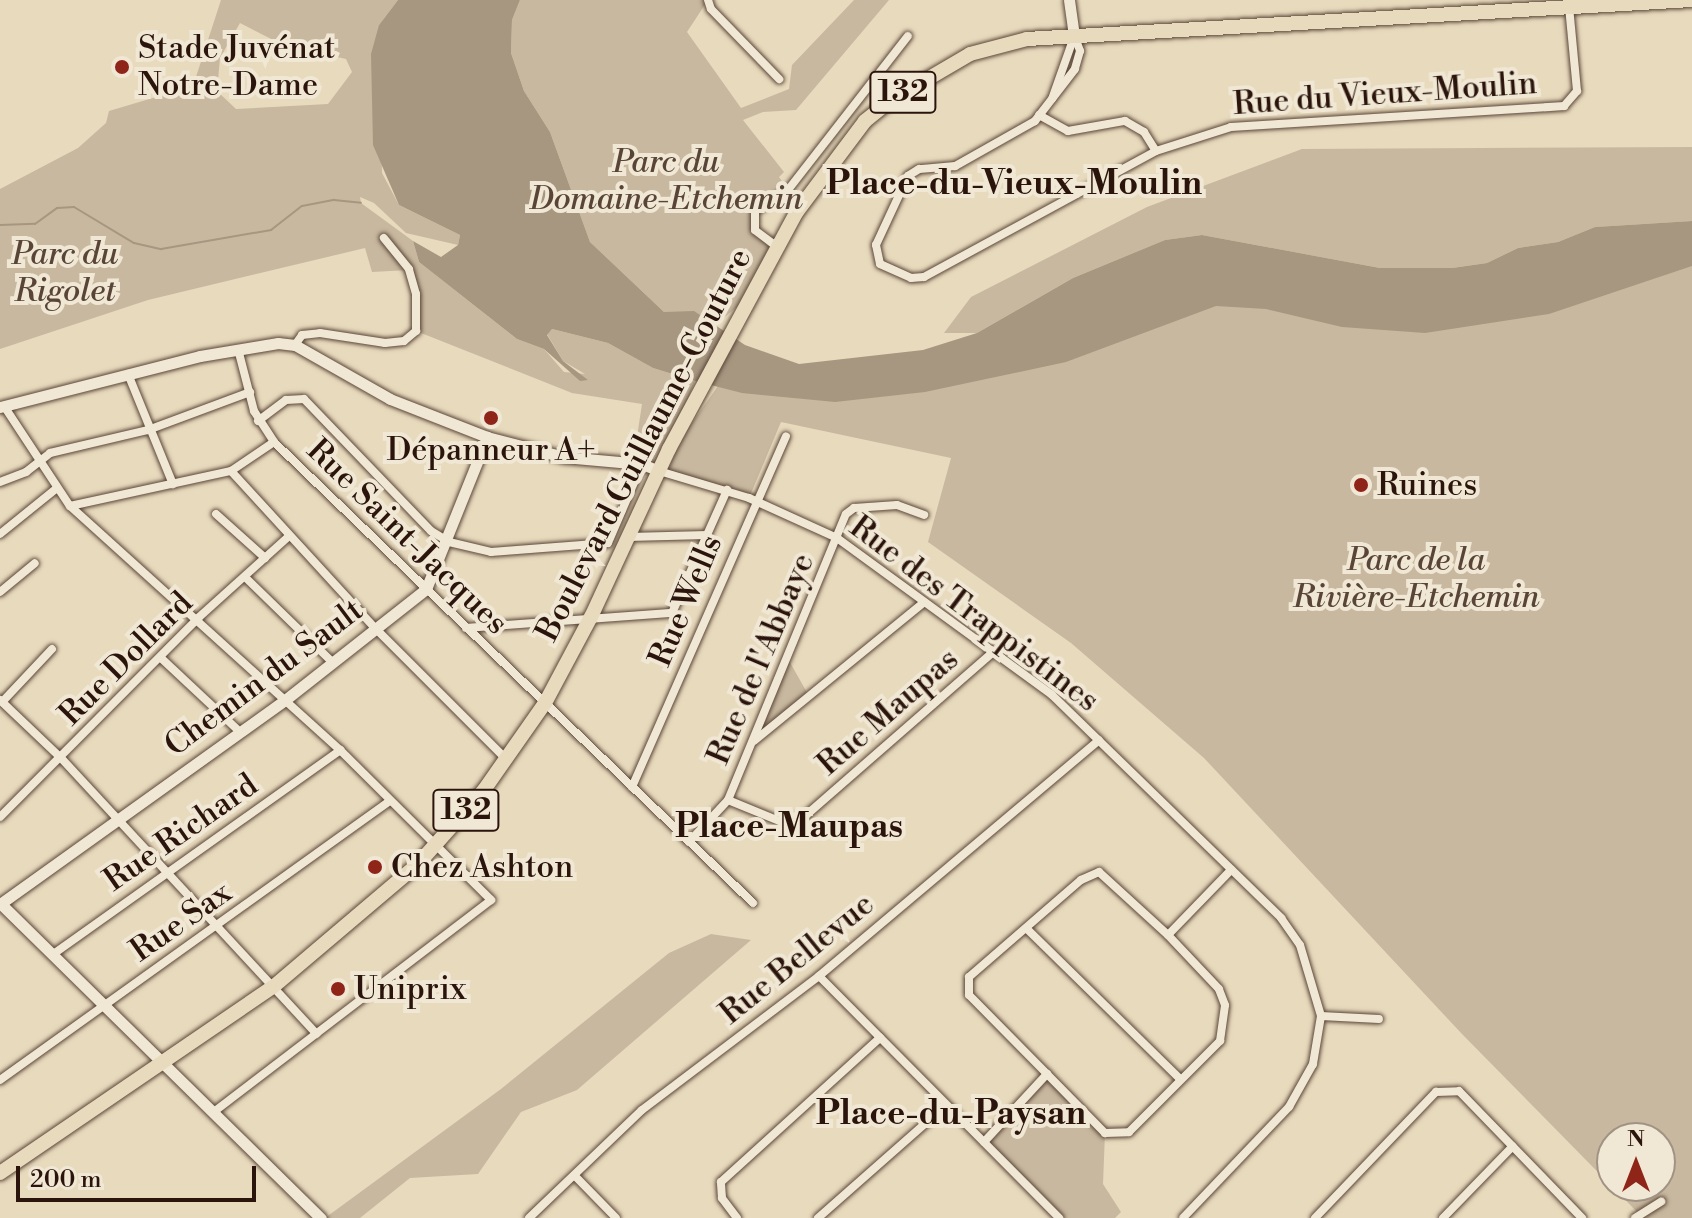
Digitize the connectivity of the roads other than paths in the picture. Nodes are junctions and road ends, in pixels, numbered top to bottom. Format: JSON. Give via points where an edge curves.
{"nodes":[{"id":1,"x":708,"y":0,"type":"edge"},
{"id":2,"x":1069,"y":0,"type":"edge"},
{"id":3,"x":1692,"y":0,"type":"edge"},
{"id":4,"x":1569,"y":7,"type":"junction"},
{"id":5,"x":1074,"y":35,"type":"junction"},
{"id":6,"x":908,"y":36,"type":"dead end"},
{"id":7,"x":779,"y":79,"type":"dead end"},
{"id":8,"x":1039,"y":115,"type":"junction"},
{"id":9,"x":1156,"y":151,"type":"junction"},
{"id":10,"x":384,"y":238,"type":"dead end"},
{"id":11,"x":776,"y":246,"type":"junction"},
{"id":12,"x":295,"y":345,"type":"junction"},
{"id":13,"x":238,"y":349,"type":"junction"},
{"id":14,"x":128,"y":374,"type":"junction"},
{"id":15,"x":250,"y":392,"type":"junction"},
{"id":16,"x":2,"y":407,"type":"edge"},
{"id":17,"x":258,"y":421,"type":"junction"},
{"id":18,"x":148,"y":430,"type":"junction"},
{"id":19,"x":786,"y":436,"type":"dead end"},
{"id":20,"x":487,"y":437,"type":"junction"},
{"id":21,"x":274,"y":442,"type":"junction"},
{"id":22,"x":38,"y":463,"type":"junction"},
{"id":23,"x":642,"y":464,"type":"junction"},
{"id":24,"x":231,"y":471,"type":"junction"},
{"id":25,"x":659,"y":471,"type":"junction"},
{"id":26,"x":0,"y":482,"type":"edge"},
{"id":27,"x":173,"y":484,"type":"junction"},
{"id":28,"x":57,"y":488,"type":"junction"},
{"id":29,"x":727,"y":490,"type":"junction"},
{"id":30,"x":755,"y":501,"type":"junction"},
{"id":31,"x":70,"y":506,"type":"junction"},
{"id":32,"x":216,"y":514,"type":"dead end"},
{"id":33,"x":924,"y":515,"type":"dead end"},
{"id":34,"x":0,"y":534,"type":"edge"},
{"id":35,"x":707,"y":535,"type":"junction"},
{"id":36,"x":288,"y":537,"type":"junction"},
{"id":37,"x":627,"y":537,"type":"junction"},
{"id":38,"x":837,"y":538,"type":"junction"},
{"id":39,"x":449,"y":542,"type":"junction"},
{"id":40,"x":265,"y":558,"type":"junction"},
{"id":41,"x":35,"y":563,"type":"dead end"},
{"id":42,"x":245,"y":577,"type":"junction"},
{"id":43,"x":426,"y":589,"type":"junction"},
{"id":44,"x":0,"y":592,"type":"edge"},
{"id":45,"x":923,"y":603,"type":"junction"},
{"id":46,"x":591,"y":617,"type":"junction"},
{"id":47,"x":198,"y":618,"type":"junction"},
{"id":48,"x":375,"y":628,"type":"junction"},
{"id":49,"x":466,"y":628,"type":"junction"},
{"id":50,"x":52,"y":649,"type":"dead end"},
{"id":51,"x":993,"y":652,"type":"junction"},
{"id":52,"x":161,"y":658,"type":"junction"},
{"id":53,"x":332,"y":662,"type":"junction"},
{"id":54,"x":2,"y":700,"type":"edge"},
{"id":55,"x":285,"y":700,"type":"junction"},
{"id":56,"x":545,"y":703,"type":"junction"},
{"id":57,"x":239,"y":731,"type":"junction"},
{"id":58,"x":1099,"y":740,"type":"junction"},
{"id":59,"x":754,"y":742,"type":"junction"},
{"id":60,"x":340,"y":750,"type":"junction"},
{"id":61,"x":61,"y":758,"type":"junction"},
{"id":62,"x":507,"y":760,"type":"junction"},
{"id":63,"x":632,"y":787,"type":"junction"},
{"id":64,"x":728,"y":800,"type":"junction"},
{"id":65,"x":389,"y":802,"type":"junction"},
{"id":66,"x":0,"y":817,"type":"edge"},
{"id":67,"x":116,"y":818,"type":"junction"},
{"id":68,"x":689,"y":842,"type":"junction"},
{"id":69,"x":435,"y":845,"type":"junction"},
{"id":70,"x":1231,"y":870,"type":"junction"},
{"id":71,"x":168,"y":871,"type":"junction"},
{"id":72,"x":753,"y":903,"type":"dead end"},
{"id":73,"x":0,"y":904,"type":"edge"},
{"id":74,"x":218,"y":926,"type":"junction"},
{"id":75,"x":1028,"y":930,"type":"junction"},
{"id":76,"x":1168,"y":935,"type":"junction"},
{"id":77,"x":52,"y":955,"type":"junction"},
{"id":78,"x":819,"y":976,"type":"junction"},
{"id":79,"x":273,"y":987,"type":"junction"},
{"id":80,"x":102,"y":1007,"type":"junction"},
{"id":81,"x":1321,"y":1016,"type":"junction"},
{"id":82,"x":1379,"y":1019,"type":"dead end"},
{"id":83,"x":317,"y":1034,"type":"junction"},
{"id":84,"x":880,"y":1038,"type":"junction"},
{"id":85,"x":163,"y":1063,"type":"junction"},
{"id":86,"x":1047,"y":1074,"type":"junction"},
{"id":87,"x":1180,"y":1079,"type":"junction"},
{"id":88,"x":0,"y":1080,"type":"edge"},
{"id":89,"x":945,"y":1106,"type":"junction"},
{"id":90,"x":214,"y":1112,"type":"junction"},
{"id":91,"x":984,"y":1142,"type":"junction"},
{"id":92,"x":1513,"y":1146,"type":"junction"},
{"id":93,"x":0,"y":1173,"type":"edge"},
{"id":94,"x":576,"y":1177,"type":"junction"},
{"id":95,"x":1661,"y":1202,"type":"dead end"},
{"id":96,"x":321,"y":1218,"type":"edge"},
{"id":97,"x":529,"y":1218,"type":"edge"},
{"id":98,"x":616,"y":1218,"type":"edge"},
{"id":99,"x":737,"y":1218,"type":"edge"},
{"id":100,"x":818,"y":1218,"type":"edge"},
{"id":101,"x":1059,"y":1218,"type":"edge"},
{"id":102,"x":1183,"y":1218,"type":"edge"},
{"id":103,"x":1315,"y":1218,"type":"edge"},
{"id":104,"x":1443,"y":1218,"type":"edge"},
{"id":105,"x":1582,"y":1218,"type":"edge"},
{"id":106,"x":1635,"y":1218,"type":"edge"}],
"edges":[{"from":1,"to":7,"type":"street"},
{"from":2,"to":5,"type":"street"},
{"from":3,"to":4,"type":"main road","name":"Boulevard Guillaume-Couture","number":"132"},
{"from":4,"to":5,"type":"main road","name":"Boulevard Guillaume-Couture","number":"132"},
{"from":4,"to":9,"type":"street","name":"Rue du Vieux-Moulin","via":[[1577,91],[1564,106],[1268,121]]},
{"from":5,"to":8,"type":"street","name":"Rue du Vieux-Moulin","via":[[1080,51],[1075,69]]},
{"from":5,"to":11,"type":"main road","name":"Boulevard Guillaume-Couture","number":"132","via":[[988,47],[890,101],[834,159]]},
{"from":6,"to":11,"type":"street","via":[[788,190],[755,211],[755,230]]},
{"from":8,"to":9,"type":"street","via":[[1068,131],[1125,121],[1144,132]]},
{"from":8,"to":9,"type":"street","name":"Rue du Vieux-Moulin","via":[[955,166],[912,171],[876,245],[880,264],[911,278],[924,277]]},
{"from":10,"to":12,"type":"street","via":[[409,269],[416,294],[416,331],[404,341],[385,343],[302,335]]},
{"from":11,"to":25,"type":"main road","name":"Boulevard Guillaume-Couture","number":"132"},
{"from":12,"to":13,"type":"street"},
{"from":12,"to":20,"type":"street","via":[[390,399]]},
{"from":13,"to":14,"type":"street"},
{"from":13,"to":15,"type":"street","name":"Rue Saint-Jacques"},
{"from":14,"to":16,"type":"street"},
{"from":14,"to":18,"type":"street"},
{"from":15,"to":17,"type":"street","name":"Rue Saint-Jacques"},
{"from":15,"to":18,"type":"street"},
{"from":16,"to":22,"type":"street"},
{"from":17,"to":21,"type":"street","name":"Rue Saint-Jacques"},
{"from":17,"to":39,"type":"street","via":[[286,400],[304,399],[431,531]]},
{"from":18,"to":22,"type":"street","via":[[50,453]]},
{"from":18,"to":27,"type":"street"},
{"from":19,"to":30,"type":"street","name":"Rue Wells"},
{"from":20,"to":23,"type":"street","via":[[564,457]]},
{"from":20,"to":39,"type":"street","name":"Chemin du Sault"},
{"from":21,"to":24,"type":"street"},
{"from":21,"to":43,"type":"street","name":"Rue Saint-Jacques"},
{"from":22,"to":26,"type":"street"},
{"from":22,"to":28,"type":"street"},
{"from":23,"to":25,"type":"street"},
{"from":23,"to":39,"type":"street","via":[[608,543],[491,552]]},
{"from":24,"to":27,"type":"street"},
{"from":24,"to":36,"type":"street"},
{"from":25,"to":29,"type":"street","name":"Rue des Trappistines"},
{"from":25,"to":37,"type":"main road","name":"Boulevard Guillaume-Couture","number":"132"},
{"from":27,"to":31,"type":"street"},
{"from":28,"to":31,"type":"street"},
{"from":28,"to":34,"type":"street"},
{"from":29,"to":30,"type":"street","name":"Rue des Trappistines"},
{"from":29,"to":35,"type":"street"},
{"from":30,"to":38,"type":"street","name":"Rue des Trappistines"},
{"from":30,"to":63,"type":"street","name":"Rue Wells"},
{"from":31,"to":47,"type":"street"},
{"from":32,"to":40,"type":"street"},
{"from":33,"to":38,"type":"street","name":"Rue de l'Abbaye","via":[[897,505],[854,508]]},
{"from":35,"to":37,"type":"street"},
{"from":35,"to":46,"type":"street","via":[[672,613]]},
{"from":36,"to":40,"type":"street","name":"Rue Dollard"},
{"from":36,"to":48,"type":"street"},
{"from":37,"to":46,"type":"main road","name":"Boulevard Guillaume-Couture","number":"132"},
{"from":38,"to":45,"type":"street","name":"Rue des Trappistines"},
{"from":38,"to":59,"type":"street","name":"Rue de l'Abbaye"},
{"from":39,"to":43,"type":"street","name":"Chemin du Sault"},
{"from":40,"to":42,"type":"street","name":"Rue Dollard"},
{"from":41,"to":44,"type":"street"},
{"from":42,"to":47,"type":"street","name":"Rue Dollard"},
{"from":42,"to":53,"type":"street"},
{"from":43,"to":48,"type":"street","name":"Chemin du Sault"},
{"from":43,"to":49,"type":"street","name":"Rue Saint-Jacques"},
{"from":45,"to":51,"type":"street","name":"Rue des Trappistines"},
{"from":45,"to":59,"type":"street"},
{"from":46,"to":49,"type":"street"},
{"from":46,"to":56,"type":"main road","name":"Boulevard Guillaume-Couture","number":"132"},
{"from":47,"to":52,"type":"street","name":"Rue Dollard"},
{"from":47,"to":55,"type":"street"},
{"from":48,"to":53,"type":"street","name":"Chemin du Sault"},
{"from":48,"to":62,"type":"street"},
{"from":49,"to":56,"type":"street","name":"Rue Saint-Jacques"},
{"from":50,"to":54,"type":"street"},
{"from":51,"to":58,"type":"street","name":"Rue des Trappistines","via":[[1052,695]]},
{"from":51,"to":64,"type":"street","name":"Rue Maupas","via":[[804,817],[784,823]]},
{"from":52,"to":57,"type":"street"},
{"from":52,"to":61,"type":"street","name":"Rue Dollard"},
{"from":53,"to":55,"type":"street","name":"Chemin du Sault"},
{"from":54,"to":61,"type":"street"},
{"from":55,"to":57,"type":"street","name":"Chemin du Sault"},
{"from":55,"to":60,"type":"street"},
{"from":56,"to":62,"type":"main road","name":"Boulevard Guillaume-Couture","number":"132"},
{"from":56,"to":63,"type":"street","name":"Rue Saint-Jacques"},
{"from":57,"to":67,"type":"street","name":"Chemin du Sault"},
{"from":58,"to":70,"type":"street","name":"Rue des Trappistines"},
{"from":58,"to":78,"type":"street","name":"Rue Bellevue"},
{"from":59,"to":64,"type":"street","name":"Rue de l'Abbaye"},
{"from":60,"to":65,"type":"street"},
{"from":60,"to":71,"type":"street","name":"Rue Richard"},
{"from":61,"to":66,"type":"street","name":"Rue Dollard"},
{"from":61,"to":67,"type":"street"},
{"from":62,"to":69,"type":"main road","name":"Boulevard Guillaume-Couture","number":"132"},
{"from":63,"to":68,"type":"street","name":"Rue Saint-Jacques"},
{"from":64,"to":68,"type":"street","name":"Rue de l'Abbaye"},
{"from":65,"to":69,"type":"street"},
{"from":65,"to":74,"type":"street","name":"Rue Sax"},
{"from":67,"to":71,"type":"street"},
{"from":67,"to":73,"type":"street","name":"Chemin du Sault"},
{"from":68,"to":72,"type":"street","name":"Rue Saint-Jacques"},
{"from":69,"to":79,"type":"main road","name":"Boulevard Guillaume-Couture","number":"132","via":[[346,929]]},
{"from":69,"to":83,"type":"street","via":[[491,900]]},
{"from":70,"to":76,"type":"street"},
{"from":70,"to":81,"type":"street","name":"Rue des Trappistines","via":[[1281,918],[1300,945]]},
{"from":71,"to":74,"type":"street"},
{"from":71,"to":77,"type":"street","name":"Rue Richard"},
{"from":73,"to":77,"type":"street"},
{"from":74,"to":79,"type":"street"},
{"from":74,"to":80,"type":"street","name":"Rue Sax"},
{"from":75,"to":76,"type":"street","via":[[1081,880],[1099,872]]},
{"from":75,"to":86,"type":"street","via":[[969,977],[967,987]]},
{"from":75,"to":87,"type":"street"},
{"from":76,"to":87,"type":"street","via":[[1219,989],[1225,1005],[1220,1041]]},
{"from":77,"to":80,"type":"street"},
{"from":78,"to":84,"type":"street"},
{"from":78,"to":94,"type":"street","name":"Rue Bellevue","via":[[642,1110]]},
{"from":79,"to":83,"type":"street"},
{"from":79,"to":85,"type":"main road","name":"Boulevard Guillaume-Couture","number":"132"},
{"from":80,"to":85,"type":"street"},
{"from":80,"to":88,"type":"street","name":"Rue Sax"},
{"from":81,"to":82,"type":"street"},
{"from":81,"to":102,"type":"street","name":"Rue des Trappistines","via":[[1313,1064],[1289,1107]]},
{"from":83,"to":90,"type":"street"},
{"from":84,"to":89,"type":"street"},
{"from":84,"to":99,"type":"street","via":[[721,1182],[722,1198]]},
{"from":85,"to":90,"type":"street"},
{"from":85,"to":93,"type":"main road","name":"Boulevard Guillaume-Couture","number":"132"},
{"from":86,"to":87,"type":"street","via":[[1105,1133],[1116,1136],[1129,1132]]},
{"from":86,"to":91,"type":"street"},
{"from":89,"to":91,"type":"street"},
{"from":89,"to":100,"type":"street"},
{"from":90,"to":96,"type":"street"},
{"from":91,"to":101,"type":"street"},
{"from":92,"to":103,"type":"street","via":[[1459,1091],[1436,1092]]},
{"from":92,"to":104,"type":"street"},
{"from":92,"to":105,"type":"street"},
{"from":94,"to":97,"type":"street","name":"Rue Bellevue"},
{"from":94,"to":98,"type":"street"},
{"from":95,"to":106,"type":"street"}]}
